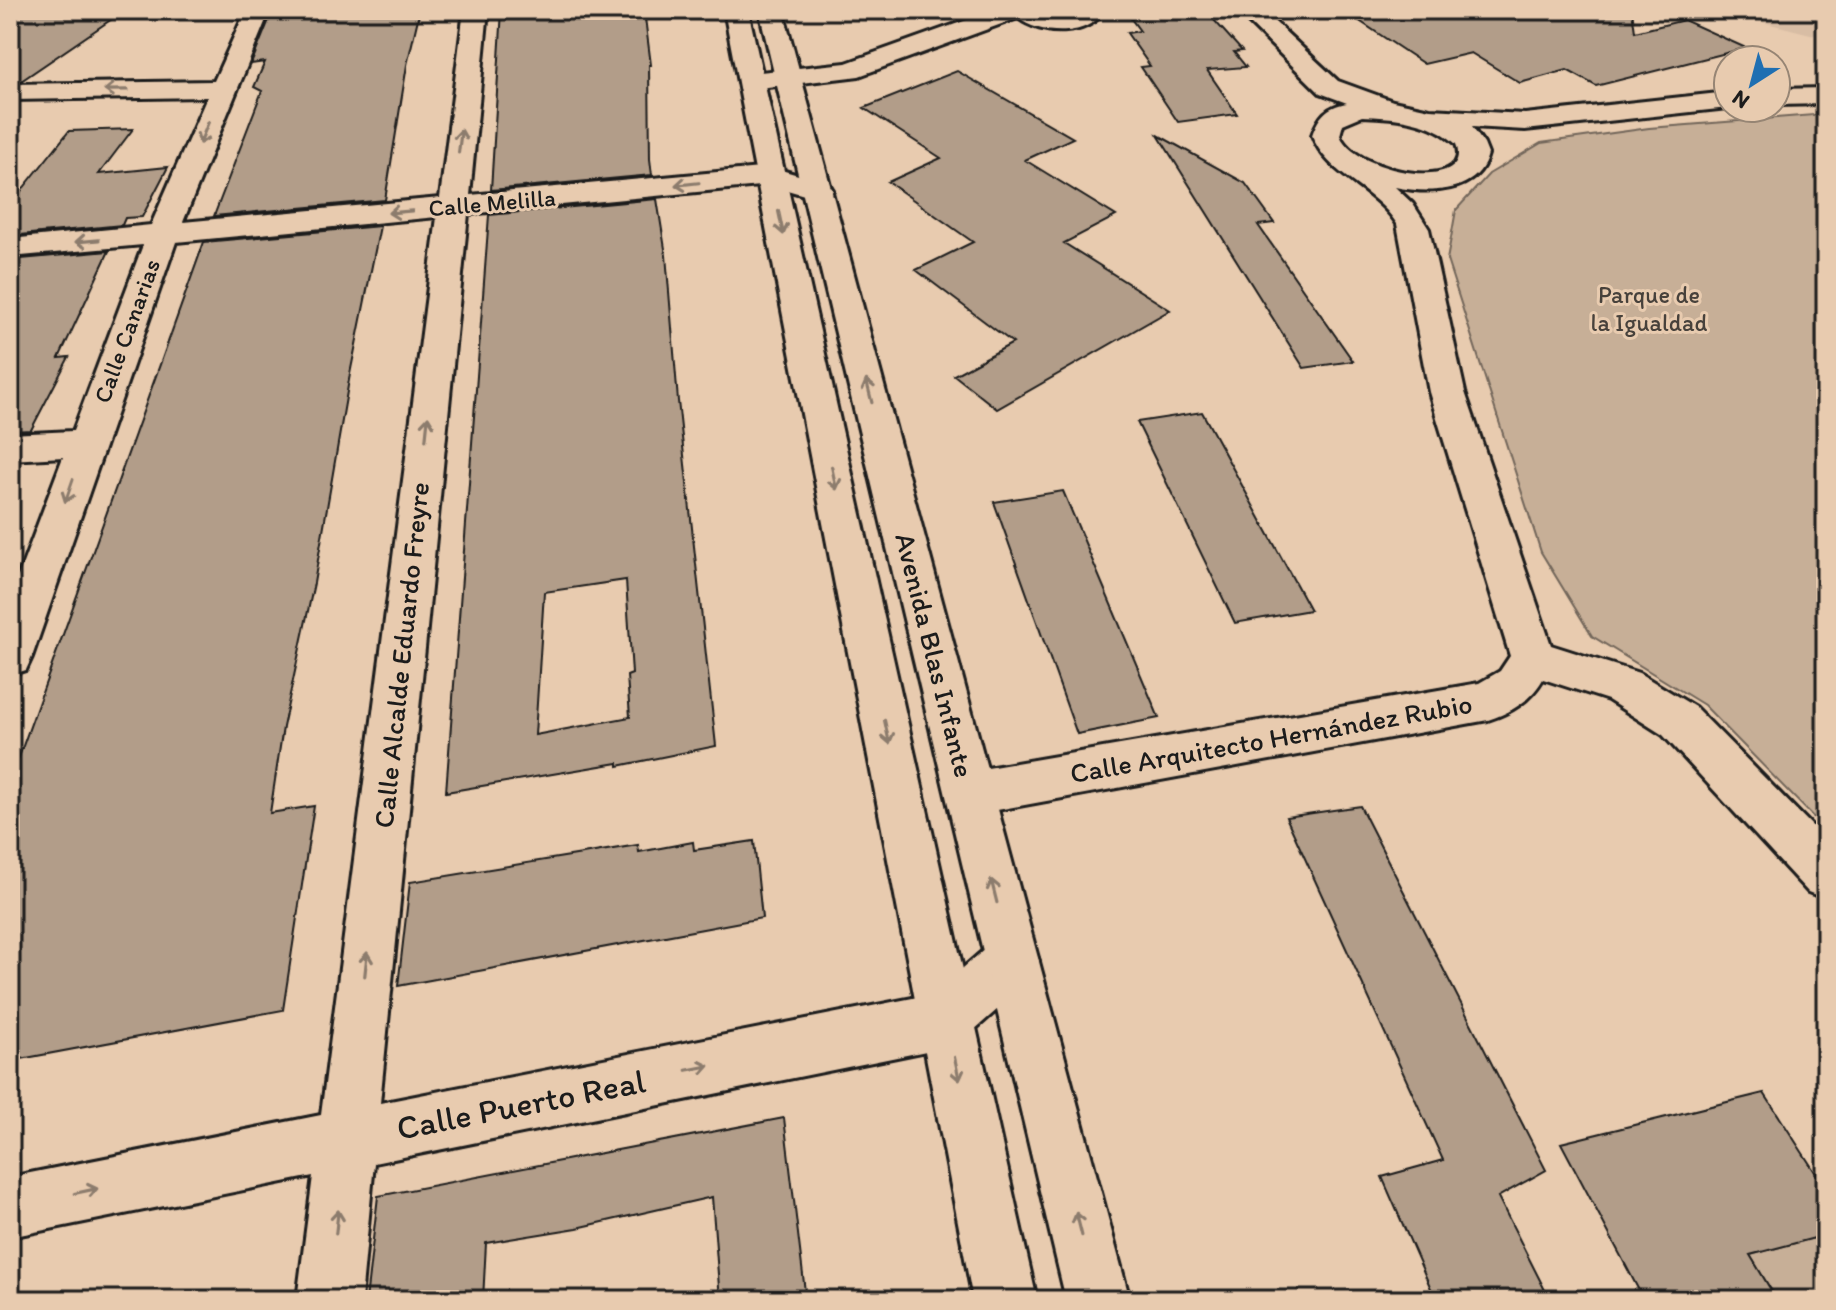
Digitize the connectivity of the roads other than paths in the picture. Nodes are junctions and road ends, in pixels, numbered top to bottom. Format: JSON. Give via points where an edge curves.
{"nodes":[{"id":1,"x":258,"y":10,"type":"edge"},
{"id":2,"x":476,"y":10,"type":"edge"},
{"id":3,"x":736,"y":10,"type":"edge"},
{"id":4,"x":771,"y":10,"type":"edge"},
{"id":5,"x":1021,"y":10,"type":"edge"},
{"id":6,"x":1092,"y":10,"type":"edge"},
{"id":7,"x":1248,"y":10,"type":"edge"},
{"id":8,"x":770,"y":79,"type":"junction"},
{"id":9,"x":1329,"y":87,"type":"junction"},
{"id":10,"x":222,"y":89,"type":"junction"},
{"id":11,"x":10,"y":92,"type":"edge"},
{"id":12,"x":1826,"y":96,"type":"edge"},
{"id":13,"x":1792,"y":97,"type":"edge"},
{"id":14,"x":1712,"y":102,"type":"edge"},
{"id":15,"x":1384,"y":107,"type":"junction"},
{"id":16,"x":1433,"y":117,"type":"junction"},
{"id":17,"x":1525,"y":122,"type":"junction"},
{"id":18,"x":1330,"y":124,"type":"junction"},
{"id":19,"x":1474,"y":153,"type":"junction"},
{"id":20,"x":1357,"y":168,"type":"junction"},
{"id":21,"x":771,"y":176,"type":"junction"},
{"id":22,"x":1437,"y":181,"type":"junction"},
{"id":23,"x":818,"y":190,"type":"junction"},
{"id":24,"x":452,"y":207,"type":"junction"},
{"id":25,"x":1411,"y":221,"type":"junction"},
{"id":26,"x":163,"y":233,"type":"junction"},
{"id":27,"x":10,"y":248,"type":"edge"},
{"id":28,"x":86,"y":443,"type":"junction"},
{"id":29,"x":10,"y":447,"type":"edge"},
{"id":30,"x":10,"y":657,"type":"edge"},
{"id":31,"x":1533,"y":658,"type":"junction"},
{"id":32,"x":970,"y":793,"type":"junction"},
{"id":33,"x":1826,"y":875,"type":"edge"},
{"id":34,"x":1012,"y":961,"type":"junction"},
{"id":35,"x":946,"y":1019,"type":"junction"},
{"id":36,"x":347,"y":1138,"type":"junction"},
{"id":37,"x":10,"y":1207,"type":"edge"},
{"id":38,"x":329,"y":1300,"type":"edge"},
{"id":39,"x":1005,"y":1300,"type":"edge"},
{"id":40,"x":1098,"y":1300,"type":"edge"}],
"edges":[{"from":1,"to":10,"type":"street","name":"Calle Canarias"},
{"from":24,"to":2,"type":"street","name":"Calle Alcalde Eduardo Freyre","one_way":true},
{"from":3,"to":8,"type":"street","name":"Avenida Blas Infante"},
{"from":4,"to":8,"type":"street","name":"Avenida Blas Infante"},
{"from":5,"to":6,"type":"street","via":[[1055,24],[1085,19]]},
{"from":5,"to":8,"type":"street","via":[[850,70]]},
{"from":7,"to":9,"type":"street"},
{"from":8,"to":21,"type":"street","name":"Avenida Blas Infante"},
{"from":8,"to":23,"type":"street","name":"Avenida Blas Infante"},
{"from":9,"to":15,"type":"street"},
{"from":9,"to":18,"type":"street","via":[[1334,105]]},
{"from":10,"to":11,"type":"street","one_way":true},
{"from":10,"to":26,"type":"street","name":"Calle Canarias","one_way":true},
{"from":12,"to":13,"type":"street"},
{"from":14,"to":17,"type":"street"},
{"from":15,"to":16,"type":"street"},
{"from":15,"to":18,"type":"street","via":[[1350,111]]},
{"from":16,"to":17,"type":"street"},
{"from":16,"to":19,"type":"street","via":[[1462,133]]},
{"from":17,"to":19,"type":"street"},
{"from":18,"to":20,"type":"street","via":[[1330,146]]},
{"from":19,"to":22,"type":"street","via":[[1470,165],[1457,175]]},
{"from":20,"to":22,"type":"street","via":[[1396,180]]},
{"from":20,"to":25,"type":"street"},
{"from":21,"to":23,"type":"street","name":"Calle Melilla"},
{"from":21,"to":24,"type":"street","name":"Calle Melilla","one_way":true},
{"from":21,"to":35,"type":"street","name":"Avenida Blas Infante","one_way":true},
{"from":22,"to":25,"type":"street","via":[[1421,197]]},
{"from":32,"to":23,"type":"street","name":"Avenida Blas Infante","one_way":true},
{"from":24,"to":26,"type":"street","name":"Calle Melilla","one_way":true},
{"from":36,"to":24,"type":"street","name":"Calle Alcalde Eduardo Freyre","one_way":true},
{"from":25,"to":31,"type":"street","via":[[1447,391]]},
{"from":26,"to":27,"type":"street","name":"Calle Melilla","one_way":true},
{"from":26,"to":28,"type":"street","name":"Calle Canarias"},
{"from":28,"to":29,"type":"street"},
{"from":28,"to":30,"type":"street","name":"Calle Canarias","one_way":true},
{"from":31,"to":32,"type":"street","name":"Calle Arquitecto Hernández Rubio","via":[[1516,684],[1488,701]]},
{"from":31,"to":33,"type":"street","via":[[1623,686],[1679,721]]},
{"from":34,"to":32,"type":"street","name":"Avenida Blas Infante","one_way":true},
{"from":34,"to":35,"type":"street"},
{"from":40,"to":34,"type":"street","name":"Avenida Blas Infante","one_way":true},
{"from":36,"to":35,"type":"street","name":"Calle Puerto Real","one_way":true},
{"from":35,"to":39,"type":"street","name":"Avenida Blas Infante","one_way":true},
{"from":37,"to":36,"type":"street","name":"Calle Puerto Real","one_way":true},
{"from":38,"to":36,"type":"street","name":"Calle Alcalde Eduardo Freyre","one_way":true}]}
